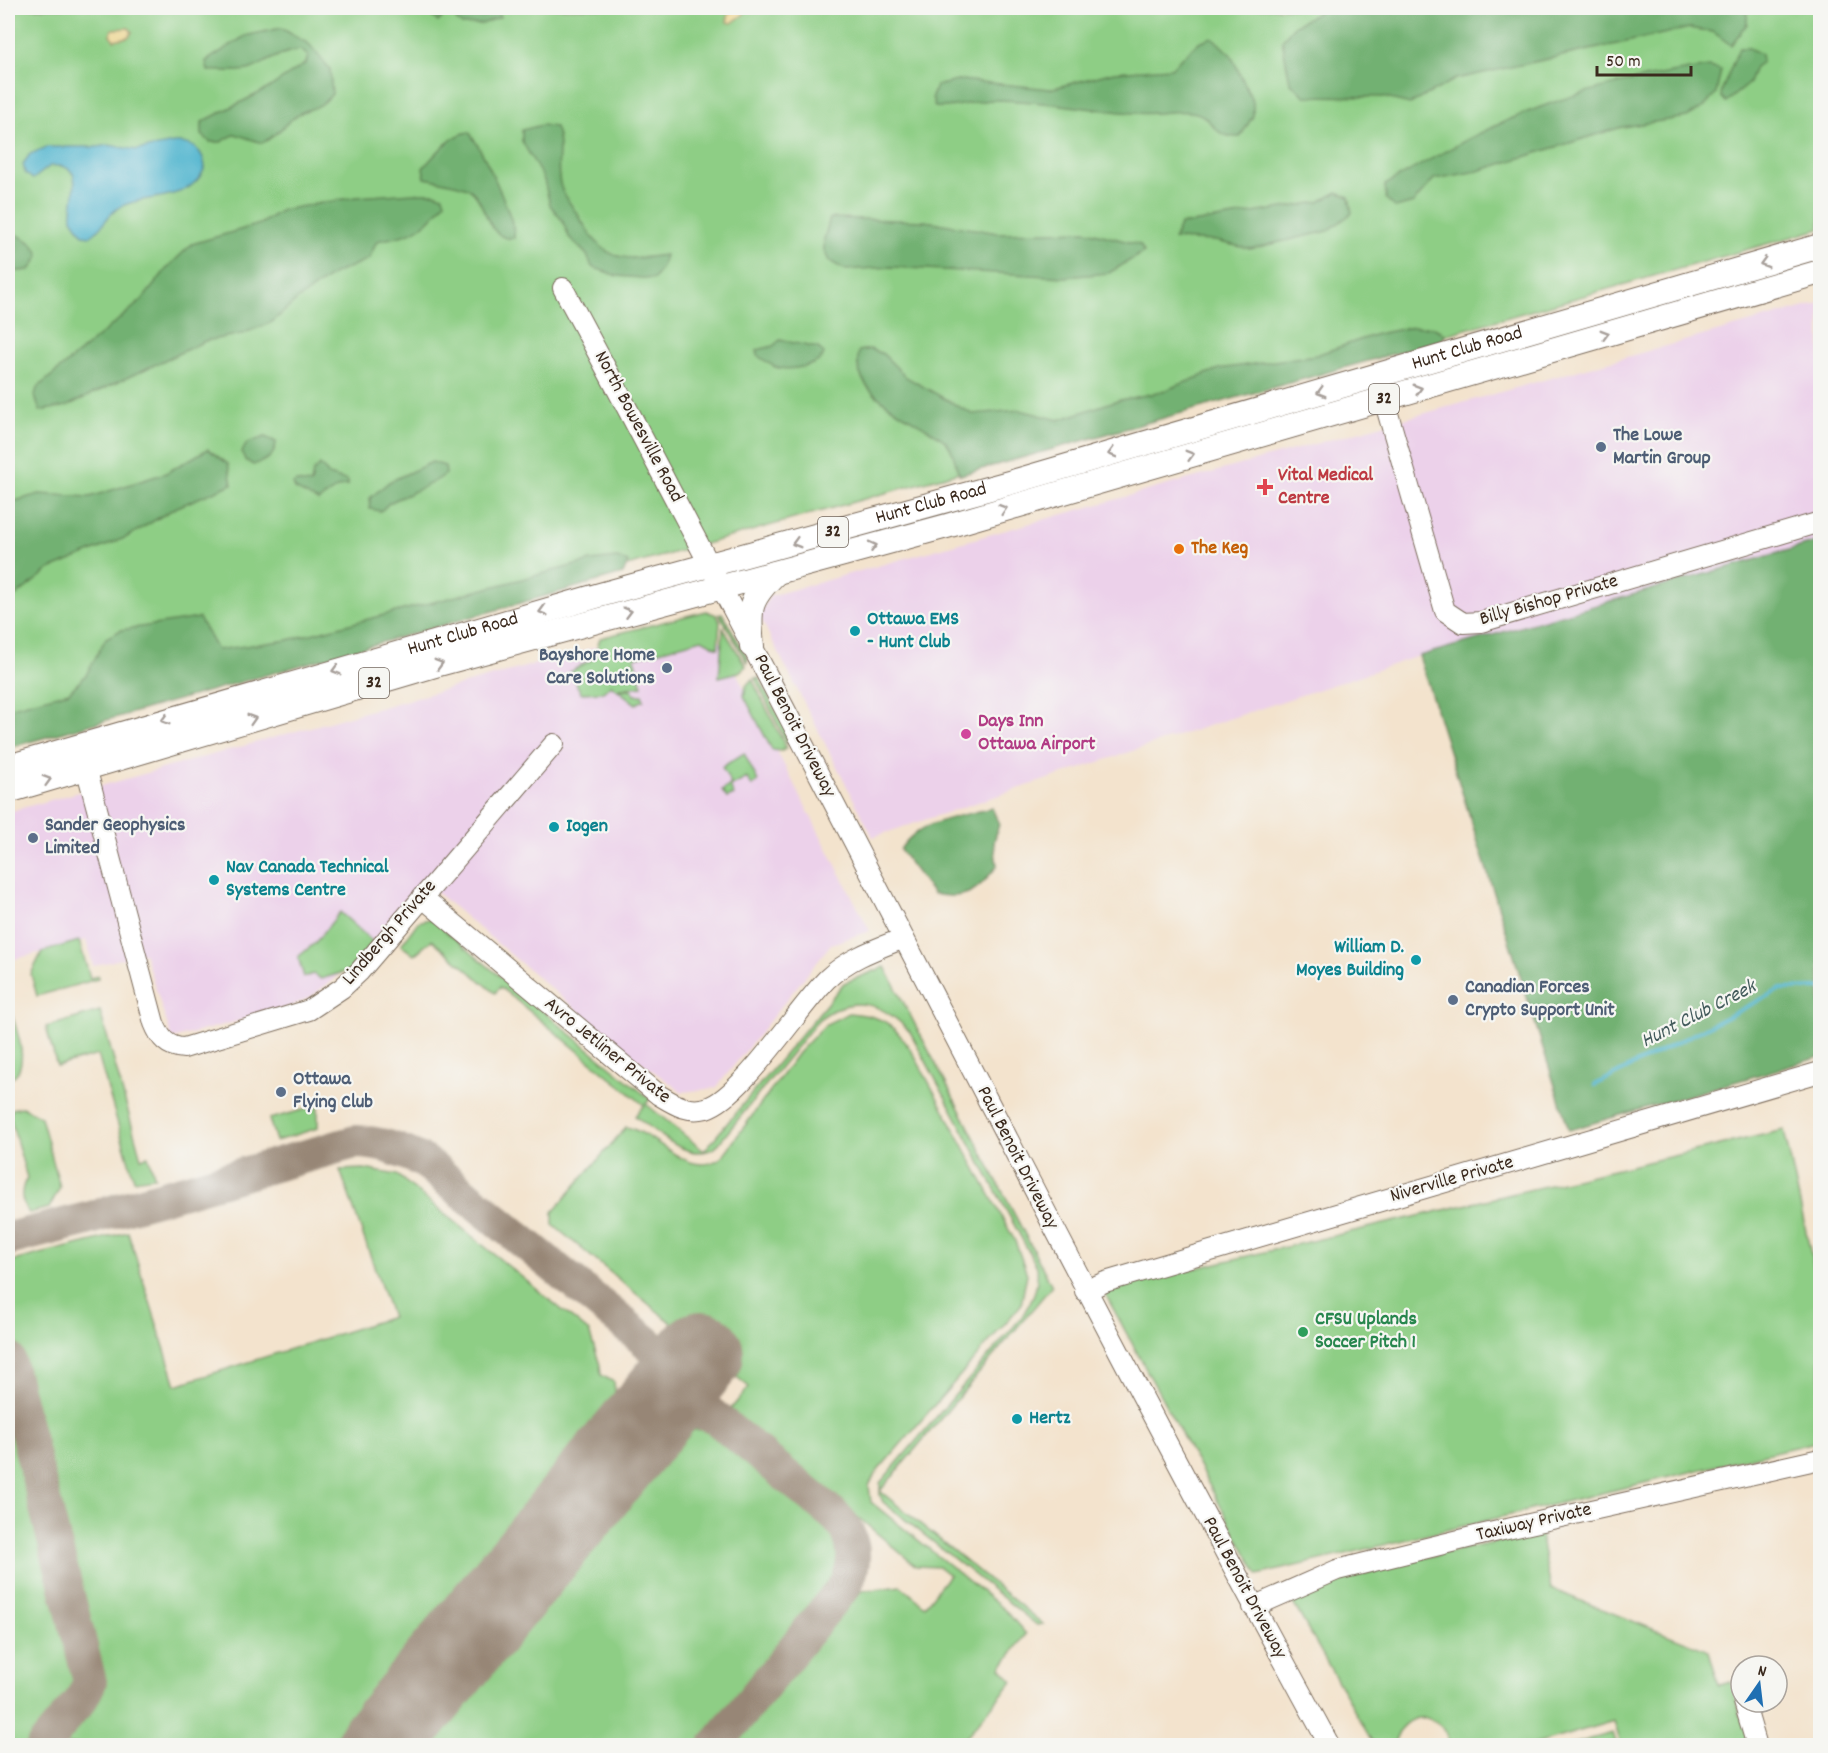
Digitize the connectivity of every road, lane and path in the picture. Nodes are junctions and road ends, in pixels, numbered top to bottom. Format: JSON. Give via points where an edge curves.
{"nodes":[{"id":1,"x":1821,"y":246,"type":"edge"},
{"id":2,"x":1821,"y":272,"type":"edge"},
{"id":3,"x":563,"y":288,"type":"dead end"},
{"id":4,"x":1381,"y":387,"type":"junction"},
{"id":5,"x":1821,"y":522,"type":"edge"},
{"id":6,"x":776,"y":573,"type":"junction"},
{"id":7,"x":717,"y":576,"type":"junction"},
{"id":8,"x":752,"y":645,"type":"junction"},
{"id":9,"x":554,"y":744,"type":"dead end"},
{"id":10,"x":80,"y":745,"type":"junction"},
{"id":11,"x":8,"y":767,"type":"edge"},
{"id":12,"x":86,"y":769,"type":"junction"},
{"id":13,"x":8,"y":791,"type":"edge"},
{"id":14,"x":422,"y":897,"type":"junction"},
{"id":15,"x":903,"y":938,"type":"junction"},
{"id":16,"x":1821,"y":1072,"type":"edge"},
{"id":17,"x":1085,"y":1291,"type":"junction"},
{"id":18,"x":1821,"y":1459,"type":"edge"},
{"id":19,"x":1253,"y":1607,"type":"junction"},
{"id":20,"x":1748,"y":1714,"type":"edge"},
{"id":21,"x":1330,"y":1746,"type":"edge"},
{"id":22,"x":1757,"y":1746,"type":"edge"}],
"edges":[{"from":1,"to":4,"type":"main road","name":"Hunt Club Road","number":"32","one_way":true},
{"from":4,"to":2,"type":"main road","name":"Hunt Club Road","number":"32","one_way":true},
{"from":3,"to":7,"type":"street","name":"North Bowesville Road"},
{"from":4,"to":5,"type":"street","name":"Billy Bishop Private","via":[[1445,611],[1463,623],[1481,622]]},
{"from":6,"to":4,"type":"main road","name":"Hunt Club Road","number":"32","one_way":true,"via":[[947,526]]},
{"from":4,"to":7,"type":"main road","name":"Hunt Club Road","number":"32","one_way":true},
{"from":6,"to":7,"type":"main road","name":"Hunt Club Road","number":"32"},
{"from":6,"to":8,"type":"main road","via":[[753,599],[749,621]]},
{"from":7,"to":8,"type":"street","name":"Paul Benoit Driveway"},
{"from":7,"to":10,"type":"main road","name":"Hunt Club Road","number":"32","one_way":true,"via":[[588,598]]},
{"from":12,"to":7,"type":"main road","name":"Hunt Club Road","number":"32","one_way":true},
{"from":8,"to":15,"type":"street","name":"Paul Benoit Driveway"},
{"from":9,"to":14,"type":"street","name":"Lindbergh Private"},
{"from":10,"to":11,"type":"main road","name":"Hunt Club Road","number":"32"},
{"from":10,"to":12,"type":"street","name":"Lindbergh Private"},
{"from":13,"to":12,"type":"main road","name":"Hunt Club Road","number":"32","one_way":true},
{"from":12,"to":14,"type":"street","name":"Lindbergh Private","via":[[154,1023],[159,1036],[173,1046],[184,1048],[207,1042],[322,1003],[359,972]]},
{"from":14,"to":15,"type":"street","name":"Avro Jetliner Private","via":[[659,1095],[682,1109],[705,1108],[728,1096],[828,979],[857,956]]},
{"from":15,"to":17,"type":"street","name":"Paul Benoit Driveway"},
{"from":16,"to":17,"type":"street","name":"Niverville Private"},
{"from":17,"to":19,"type":"street","name":"Paul Benoit Driveway"},
{"from":18,"to":19,"type":"street","name":"Taxiway Private","via":[[1685,1494],[1487,1533],[1337,1570]]},
{"from":19,"to":21,"type":"street","name":"Paul Benoit Driveway"},
{"from":20,"to":22,"type":"street"}]}
